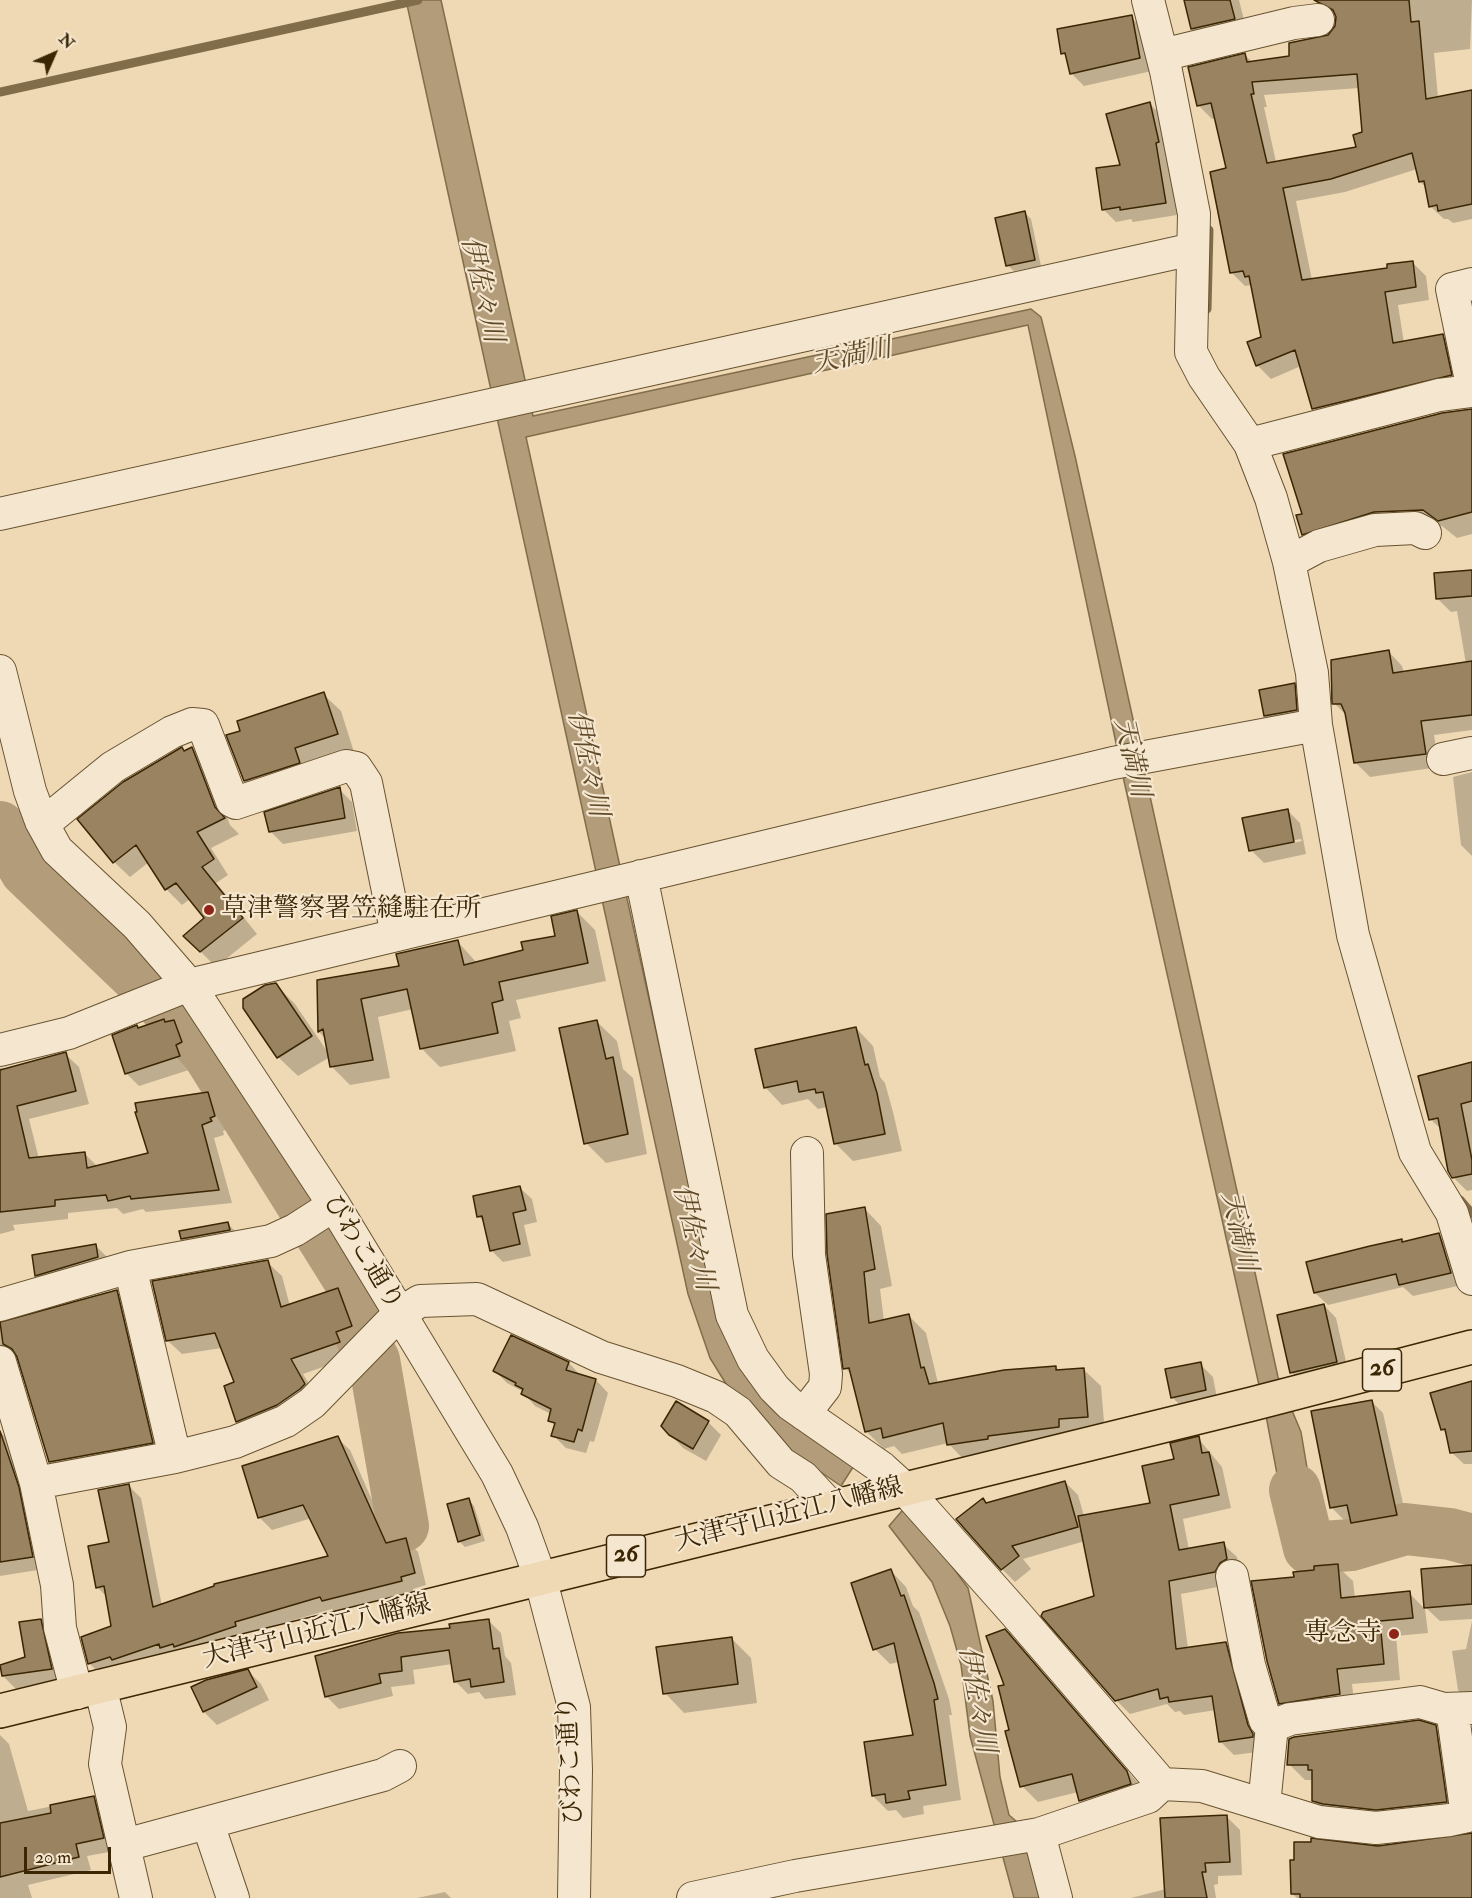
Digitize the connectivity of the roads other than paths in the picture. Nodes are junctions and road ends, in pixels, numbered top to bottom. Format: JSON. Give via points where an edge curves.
{"nodes":[{"id":1,"x":1148,"y":0,"type":"edge"},
{"id":2,"x":1318,"y":20,"type":"dead end"},
{"id":3,"x":1162,"y":55,"type":"junction"},
{"id":4,"x":1193,"y":249,"type":"junction"},
{"id":5,"x":1472,"y":284,"type":"edge"},
{"id":6,"x":1472,"y":385,"type":"edge"},
{"id":7,"x":1472,"y":390,"type":"edge"},
{"id":8,"x":1250,"y":444,"type":"junction"},
{"id":9,"x":0,"y":514,"type":"edge"},
{"id":10,"x":1425,"y":533,"type":"dead end"},
{"id":11,"x":1289,"y":562,"type":"junction"},
{"id":12,"x":0,"y":671,"type":"edge"},
{"id":13,"x":1316,"y":725,"type":"junction"},
{"id":14,"x":43,"y":824,"type":"junction"},
{"id":15,"x":638,"y":877,"type":"junction"},
{"id":16,"x":396,"y":935,"type":"junction"},
{"id":17,"x":189,"y":985,"type":"junction"},
{"id":18,"x":0,"y":1050,"type":"edge"},
{"id":19,"x":807,"y":1153,"type":"dead end"},
{"id":20,"x":334,"y":1205,"type":"junction"},
{"id":21,"x":130,"y":1267,"type":"junction"},
{"id":22,"x":1472,"y":1279,"type":"edge"},
{"id":23,"x":0,"y":1305,"type":"edge"},
{"id":24,"x":399,"y":1314,"type":"junction"},
{"id":25,"x":1472,"y":1347,"type":"edge"},
{"id":26,"x":0,"y":1362,"type":"edge"},
{"id":27,"x":793,"y":1409,"type":"junction"},
{"id":28,"x":760,"y":1435,"type":"junction"},
{"id":29,"x":175,"y":1457,"type":"junction"},
{"id":30,"x":36,"y":1483,"type":"junction"},
{"id":31,"x":904,"y":1488,"type":"junction"},
{"id":32,"x":830,"y":1506,"type":"junction"},
{"id":33,"x":1232,"y":1576,"type":"dead end"},
{"id":34,"x":540,"y":1577,"type":"junction"},
{"id":35,"x":89,"y":1689,"type":"junction"},
{"id":36,"x":1462,"y":1708,"type":"edge"},
{"id":37,"x":0,"y":1711,"type":"edge"},
{"id":38,"x":1272,"y":1726,"type":"junction"},
{"id":39,"x":399,"y":1766,"type":"dead end"},
{"id":40,"x":1162,"y":1784,"type":"junction"},
{"id":41,"x":1264,"y":1805,"type":"junction"},
{"id":42,"x":1469,"y":1815,"type":"edge"},
{"id":43,"x":208,"y":1824,"type":"junction"},
{"id":44,"x":1035,"y":1835,"type":"junction"},
{"id":45,"x":125,"y":1845,"type":"junction"},
{"id":46,"x":136,"y":1898,"type":"edge"},
{"id":47,"x":233,"y":1898,"type":"edge"},
{"id":48,"x":574,"y":1898,"type":"edge"},
{"id":49,"x":693,"y":1898,"type":"edge"},
{"id":50,"x":1056,"y":1898,"type":"edge"}],
"edges":[{"from":1,"to":3,"type":"street"},
{"from":2,"to":3,"type":"street"},
{"from":3,"to":4,"type":"street","via":[[1194,214]]},
{"from":4,"to":8,"type":"street","via":[[1191,352]]},
{"from":4,"to":9,"type":"street"},
{"from":5,"to":6,"type":"street","via":[[1452,288]]},
{"from":7,"to":8,"type":"street"},
{"from":8,"to":11,"type":"street"},
{"from":10,"to":11,"type":"street","via":[[1415,528],[1375,530],[1319,546]]},
{"from":11,"to":13,"type":"street","via":[[1311,673]]},
{"from":12,"to":14,"type":"street","name":"びわこ通り","via":[[30,791]]},
{"from":13,"to":15,"type":"street","via":[[1113,763]]},
{"from":13,"to":22,"type":"street","via":[[1353,935],[1381,1036],[1415,1152],[1452,1214]]},
{"from":14,"to":16,"type":"street","via":[[113,767],[192,724],[203,725],[236,803],[346,766],[356,768],[366,783]]},
{"from":14,"to":17,"type":"street","name":"びわこ通り","via":[[57,850],[137,925]]},
{"from":15,"to":16,"type":"street"},
{"from":15,"to":27,"type":"street","via":[[732,1315],[753,1359]]},
{"from":16,"to":17,"type":"street"},
{"from":17,"to":18,"type":"street","via":[[69,1033]]},
{"from":17,"to":20,"type":"street","name":"びわこ通り"},
{"from":19,"to":27,"type":"street","via":[[809,1255],[826,1374],[825,1387]]},
{"from":20,"to":21,"type":"street","via":[[271,1240]]},
{"from":20,"to":24,"type":"street","name":"びわこ通り"},
{"from":21,"to":23,"type":"street"},
{"from":21,"to":29,"type":"street"},
{"from":24,"to":28,"type":"street","via":[[420,1300],[477,1299],[601,1357],[716,1397],[738,1412]]},
{"from":24,"to":29,"type":"street","via":[[312,1403],[286,1421],[235,1442]]},
{"from":24,"to":34,"type":"street","name":"びわこ通り","via":[[497,1474]]},
{"from":25,"to":31,"type":"main road","name":"大津守山近江八幡線","number":"26"},
{"from":26,"to":30,"type":"street"},
{"from":27,"to":28,"type":"street"},
{"from":27,"to":31,"type":"street","via":[[882,1468]]},
{"from":28,"to":32,"type":"street","via":[[781,1463],[803,1477]]},
{"from":29,"to":30,"type":"street"},
{"from":30,"to":35,"type":"street","via":[[57,1585],[60,1628]]},
{"from":31,"to":32,"type":"main road","name":"大津守山近江八幡線","number":"26"},
{"from":31,"to":40,"type":"street"},
{"from":32,"to":34,"type":"main road","name":"大津守山近江八幡線","number":"26"},
{"from":33,"to":38,"type":"street","via":[[1249,1665],[1265,1720]]},
{"from":34,"to":35,"type":"main road","name":"大津守山近江八幡線","number":"26"},
{"from":34,"to":48,"type":"street","name":"びわこ通り","via":[[574,1707]]},
{"from":35,"to":37,"type":"main road","name":"大津守山近江八幡線","number":"26"},
{"from":35,"to":45,"type":"street","via":[[110,1727],[105,1764]]},
{"from":36,"to":38,"type":"street","via":[[1420,1702],[1290,1719]]},
{"from":36,"to":42,"type":"street"},
{"from":38,"to":41,"type":"street"},
{"from":39,"to":43,"type":"street","via":[[383,1776]]},
{"from":40,"to":41,"type":"street","via":[[1202,1785]]},
{"from":40,"to":44,"type":"street","via":[[1148,1797]]},
{"from":41,"to":42,"type":"street","via":[[1319,1822],[1376,1828]]},
{"from":43,"to":45,"type":"street"},
{"from":43,"to":47,"type":"street"},
{"from":44,"to":49,"type":"street","via":[[795,1876]]},
{"from":44,"to":50,"type":"street"},
{"from":45,"to":46,"type":"street"}]}
